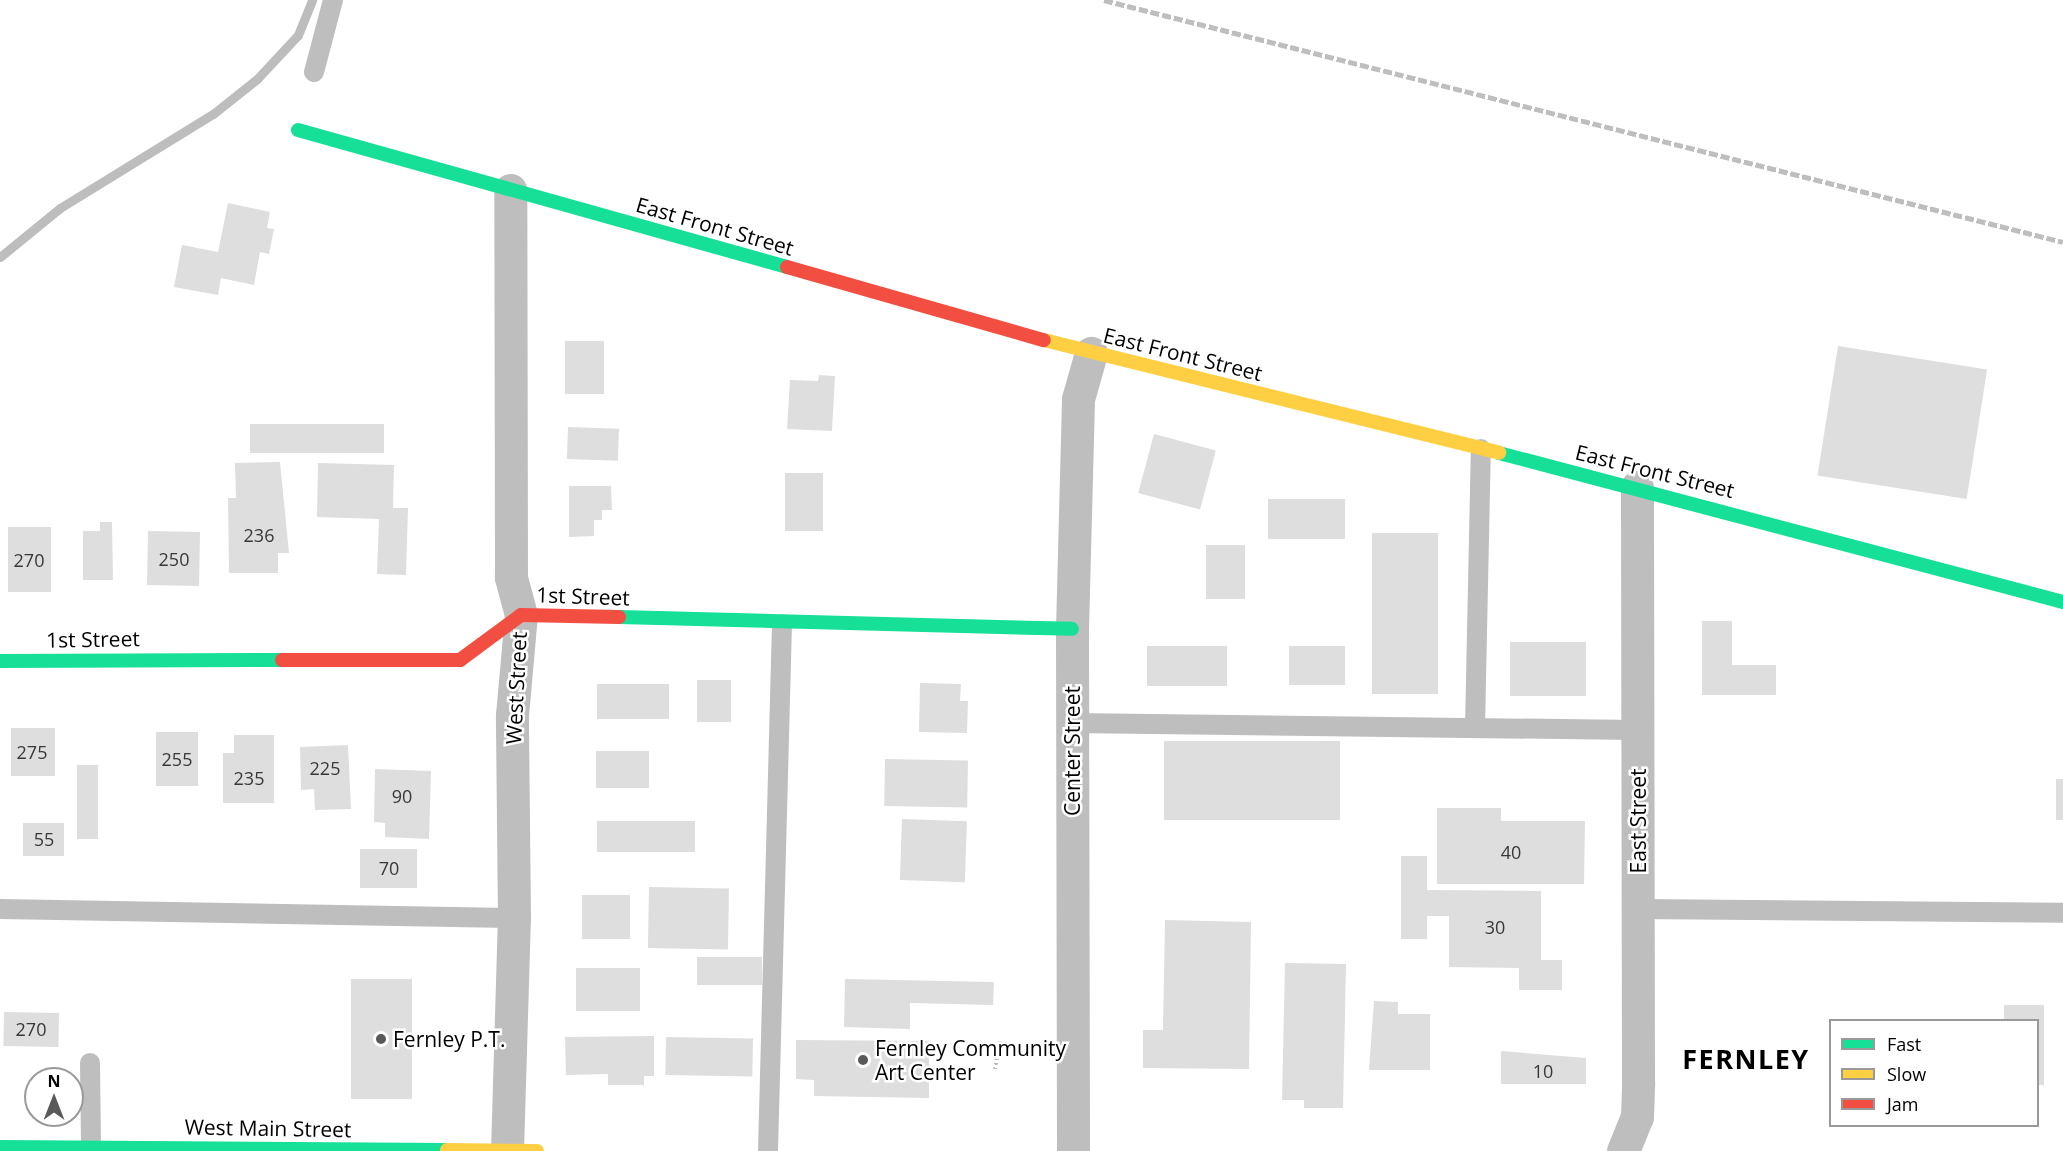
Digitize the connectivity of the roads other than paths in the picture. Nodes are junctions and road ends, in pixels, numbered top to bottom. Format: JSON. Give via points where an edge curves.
{"nodes":[{"id":1,"x":333,"y":0,"type":"edge"},
{"id":2,"x":314,"y":72,"type":"dead end"},
{"id":3,"x":297,"y":130,"type":"dead end"},
{"id":4,"x":510,"y":190,"type":"junction"},
{"id":5,"x":1091,"y":353,"type":"junction"},
{"id":6,"x":1481,"y":449,"type":"junction"},
{"id":7,"x":1636,"y":487,"type":"junction"},
{"id":8,"x":2063,"y":602,"type":"edge"},
{"id":9,"x":521,"y":615,"type":"junction"},
{"id":10,"x":782,"y":624,"type":"junction"},
{"id":11,"x":1072,"y":629,"type":"junction"},
{"id":12,"x":0,"y":661,"type":"edge"},
{"id":13,"x":1071,"y":723,"type":"junction"},
{"id":14,"x":1475,"y":728,"type":"junction"},
{"id":15,"x":1637,"y":730,"type":"junction"},
{"id":16,"x":0,"y":909,"type":"edge"},
{"id":17,"x":1638,"y":909,"type":"junction"},
{"id":18,"x":2063,"y":913,"type":"edge"},
{"id":19,"x":514,"y":918,"type":"junction"},
{"id":20,"x":90,"y":1063,"type":"dead end"},
{"id":21,"x":0,"y":1147,"type":"edge"},
{"id":22,"x":91,"y":1148,"type":"junction"},
{"id":23,"x":507,"y":1151,"type":"edge"},
{"id":24,"x":537,"y":1151,"type":"edge"},
{"id":25,"x":768,"y":1151,"type":"edge"},
{"id":26,"x":1073,"y":1151,"type":"edge"},
{"id":27,"x":1623,"y":1151,"type":"edge"}],
"edges":[{"from":1,"to":2,"type":"lane"},
{"from":3,"to":4,"type":"street","name":"East Front Street"},
{"from":4,"to":5,"type":"street","name":"East Front Street"},
{"from":4,"to":9,"type":"street","name":"West Street","via":[[511,577]]},
{"from":5,"to":6,"type":"street","name":"East Front Street"},
{"from":5,"to":11,"type":"street","name":"Center Street","via":[[1078,399]]},
{"from":6,"to":7,"type":"street","name":"East Front Street"},
{"from":6,"to":14,"type":"lane"},
{"from":7,"to":8,"type":"street","name":"East Front Street"},
{"from":7,"to":15,"type":"street","name":"East Street"},
{"from":9,"to":10,"type":"street","name":"1st Street"},
{"from":9,"to":12,"type":"street","name":"1st Street","via":[[460,660]]},
{"from":9,"to":19,"type":"street","name":"West Street","via":[[512,716]]},
{"from":10,"to":11,"type":"street","name":"1st Street"},
{"from":10,"to":25,"type":"lane"},
{"from":11,"to":13,"type":"street","name":"Center Street"},
{"from":13,"to":14,"type":"lane"},
{"from":13,"to":26,"type":"street","name":"Center Street"},
{"from":14,"to":15,"type":"lane"},
{"from":15,"to":17,"type":"street","name":"East Street"},
{"from":16,"to":19,"type":"lane"},
{"from":17,"to":18,"type":"lane"},
{"from":17,"to":27,"type":"street","name":"East Street","via":[[1637,1118]]},
{"from":19,"to":23,"type":"street","name":"West Street"},
{"from":20,"to":22,"type":"lane"},
{"from":21,"to":22,"type":"street","name":"West Main Street"},
{"from":22,"to":23,"type":"street","name":"West Main Street"},
{"from":23,"to":24,"type":"street","name":"West Main Street"}]}
